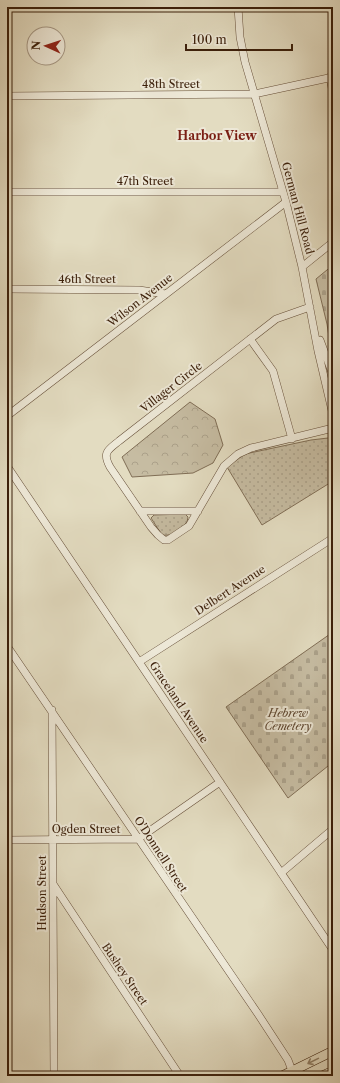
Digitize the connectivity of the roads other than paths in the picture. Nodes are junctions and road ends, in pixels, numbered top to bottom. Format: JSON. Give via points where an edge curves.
{"nodes":[{"id":1,"x":238,"y":7,"type":"edge"},
{"id":2,"x":331,"y":77,"type":"edge"},
{"id":3,"x":254,"y":94,"type":"junction"},
{"id":4,"x":333,"y":94,"type":"edge"},
{"id":5,"x":7,"y":96,"type":"edge"},
{"id":6,"x":7,"y":192,"type":"edge"},
{"id":7,"x":283,"y":192,"type":"junction"},
{"id":8,"x":286,"y":202,"type":"junction"},
{"id":9,"x":333,"y":242,"type":"edge"},
{"id":10,"x":302,"y":267,"type":"junction"},
{"id":11,"x":7,"y":289,"type":"edge"},
{"id":12,"x":166,"y":294,"type":"junction"},
{"id":13,"x":310,"y":307,"type":"junction"},
{"id":14,"x":250,"y":339,"type":"junction"},
{"id":15,"x":333,"y":375,"type":"edge"},
{"id":16,"x":333,"y":415,"type":"edge"},
{"id":17,"x":7,"y":416,"type":"edge"},
{"id":18,"x":333,"y":428,"type":"edge"},
{"id":19,"x":292,"y":439,"type":"junction"},
{"id":20,"x":7,"y":466,"type":"edge"},
{"id":21,"x":140,"y":511,"type":"junction"},
{"id":22,"x":198,"y":511,"type":"junction"},
{"id":23,"x":333,"y":538,"type":"edge"},
{"id":24,"x":7,"y":646,"type":"edge"},
{"id":25,"x":139,"y":662,"type":"junction"},
{"id":26,"x":52,"y":710,"type":"junction"},
{"id":27,"x":220,"y":782,"type":"junction"},
{"id":28,"x":333,"y":829,"type":"edge"},
{"id":29,"x":138,"y":839,"type":"junction"},
{"id":30,"x":7,"y":840,"type":"edge"},
{"id":31,"x":53,"y":841,"type":"junction"},
{"id":32,"x":281,"y":873,"type":"junction"},
{"id":33,"x":53,"y":884,"type":"junction"},
{"id":34,"x":333,"y":950,"type":"edge"},
{"id":35,"x":333,"y":1051,"type":"edge"},
{"id":36,"x":333,"y":1071,"type":"edge"},
{"id":37,"x":293,"y":1073,"type":"edge"},
{"id":38,"x":54,"y":1076,"type":"edge"},
{"id":39,"x":180,"y":1076,"type":"edge"},
{"id":40,"x":282,"y":1076,"type":"edge"},
{"id":41,"x":322,"y":1076,"type":"edge"}],
"edges":[{"from":1,"to":3,"type":"street","name":"German Hill Road","via":[[242,51]]},
{"from":2,"to":3,"type":"street","name":"48th Street"},
{"from":2,"to":4,"type":"street"},
{"from":3,"to":5,"type":"street","name":"48th Street"},
{"from":3,"to":7,"type":"street","name":"German Hill Road"},
{"from":6,"to":7,"type":"street","name":"47th Street"},
{"from":7,"to":8,"type":"street","name":"German Hill Road"},
{"from":8,"to":10,"type":"street","name":"German Hill Road"},
{"from":8,"to":12,"type":"street","name":"Wilson Avenue"},
{"from":9,"to":10,"type":"street"},
{"from":10,"to":13,"type":"street","name":"German Hill Road"},
{"from":11,"to":12,"type":"street","name":"46th Street","via":[[139,290]]},
{"from":12,"to":17,"type":"street","name":"Wilson Avenue"},
{"from":13,"to":14,"type":"street","name":"Villager Circle","via":[[276,319]]},
{"from":13,"to":15,"type":"street"},
{"from":13,"to":16,"type":"street","name":"German Hill Road"},
{"from":14,"to":19,"type":"street","via":[[273,371]]},
{"from":14,"to":21,"type":"street","name":"Villager Circle","via":[[106,452],[105,456],[110,466]]},
{"from":18,"to":19,"type":"street","name":"Villager Circle"},
{"from":19,"to":22,"type":"street","name":"Villager Circle","via":[[251,448],[231,460],[218,474]]},
{"from":20,"to":25,"type":"street","name":"Graceland Avenue"},
{"from":21,"to":22,"type":"street"},
{"from":21,"to":22,"type":"street","name":"Villager Circle","via":[[158,535],[168,540],[190,526]]},
{"from":23,"to":25,"type":"street","name":"Delbert Avenue"},
{"from":24,"to":26,"type":"street","name":"O'Donnell Street"},
{"from":25,"to":27,"type":"street","name":"Graceland Avenue"},
{"from":26,"to":29,"type":"street","name":"O'Donnell Street"},
{"from":26,"to":31,"type":"street","name":"Hudson Street"},
{"from":27,"to":29,"type":"street"},
{"from":27,"to":32,"type":"street","name":"Graceland Avenue"},
{"from":28,"to":32,"type":"street"},
{"from":29,"to":31,"type":"street","name":"Ogden Street"},
{"from":29,"to":37,"type":"street","name":"O'Donnell Street","via":[[258,1014],[288,1060]]},
{"from":30,"to":31,"type":"street","name":"Ogden Street"},
{"from":31,"to":33,"type":"street","name":"Hudson Street"},
{"from":32,"to":34,"type":"street","name":"Graceland Avenue"},
{"from":33,"to":38,"type":"street","name":"Hudson Street"},
{"from":33,"to":39,"type":"street","name":"Bushey Street"},
{"from":35,"to":37,"type":"main road","one_way":true},
{"from":36,"to":41,"type":"main road"},
{"from":37,"to":40,"type":"main road"}]}
